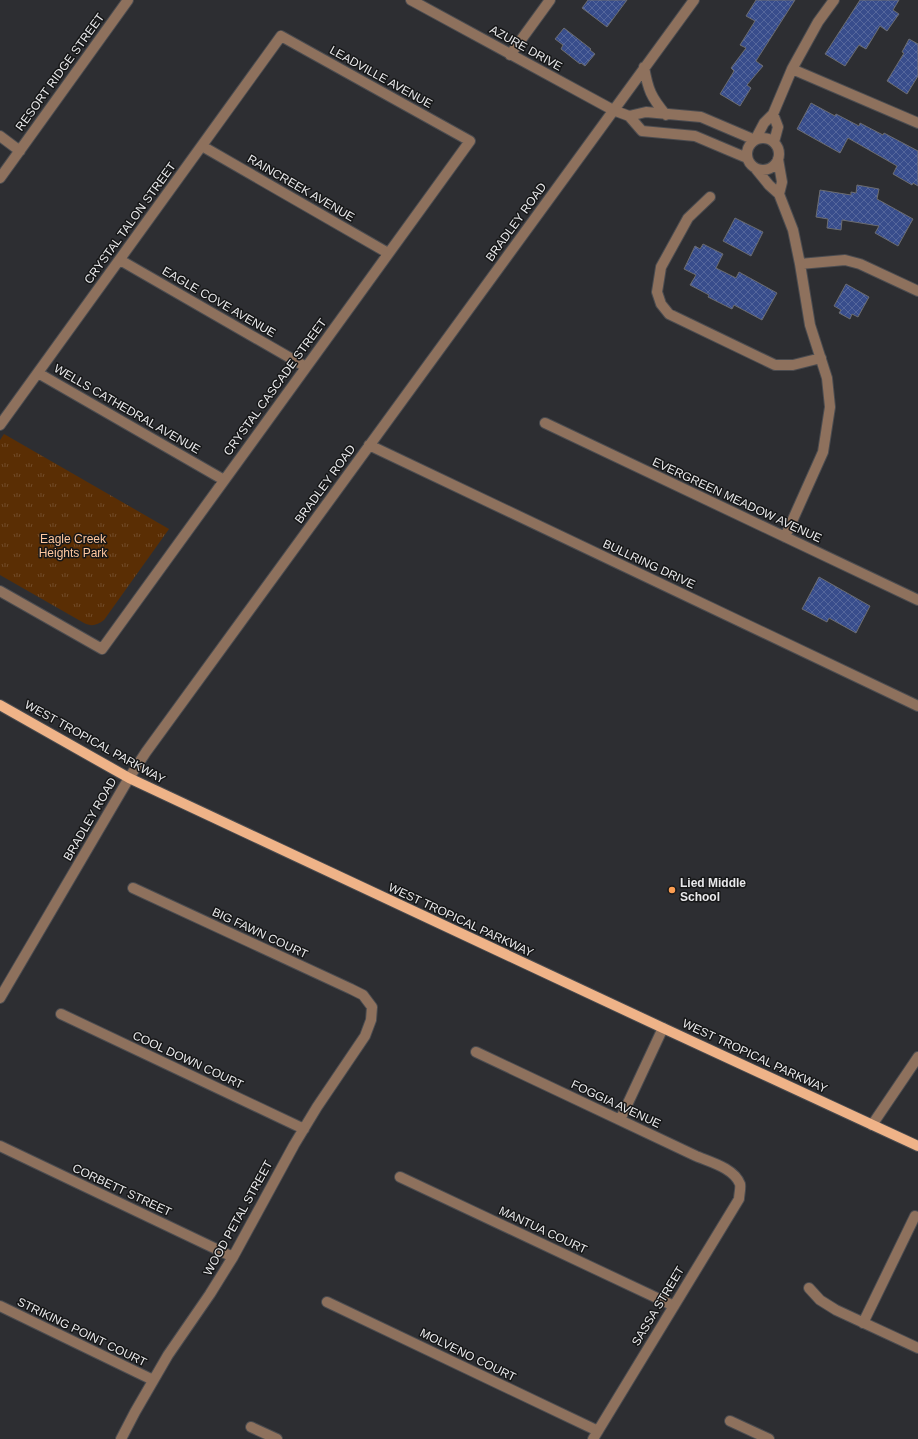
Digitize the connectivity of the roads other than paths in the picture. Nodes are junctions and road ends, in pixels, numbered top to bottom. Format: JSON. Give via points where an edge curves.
{"nodes":[{"id":1,"x":128,"y":0,"type":"edge"},
{"id":2,"x":412,"y":0,"type":"edge"},
{"id":3,"x":550,"y":0,"type":"edge"},
{"id":4,"x":694,"y":0,"type":"edge"},
{"id":5,"x":834,"y":0,"type":"edge"},
{"id":6,"x":281,"y":36,"type":"joint"},
{"id":7,"x":510,"y":55,"type":"junction"},
{"id":8,"x":644,"y":67,"type":"junction"},
{"id":9,"x":792,"y":69,"type":"junction"},
{"id":10,"x":613,"y":110,"type":"junction"},
{"id":11,"x":774,"y":114,"type":"junction"},
{"id":12,"x":666,"y":115,"type":"junction"},
{"id":13,"x":629,"y":116,"type":"junction"},
{"id":14,"x":918,"y":123,"type":"edge"},
{"id":15,"x":0,"y":136,"type":"edge"},
{"id":16,"x":755,"y":140,"type":"junction"},
{"id":17,"x":470,"y":141,"type":"joint"},
{"id":18,"x":774,"y":142,"type":"junction"},
{"id":19,"x":202,"y":146,"type":"junction"},
{"id":20,"x":20,"y":151,"type":"junction"},
{"id":21,"x":747,"y":158,"type":"junction"},
{"id":22,"x":778,"y":159,"type":"junction"},
{"id":23,"x":756,"y":169,"type":"junction"},
{"id":24,"x":0,"y":178,"type":"edge"},
{"id":25,"x":779,"y":194,"type":"junction"},
{"id":26,"x":710,"y":197,"type":"dead end"},
{"id":27,"x":388,"y":253,"type":"junction"},
{"id":28,"x":120,"y":260,"type":"junction"},
{"id":29,"x":800,"y":264,"type":"junction"},
{"id":30,"x":918,"y":291,"type":"edge"},
{"id":31,"x":821,"y":358,"type":"junction"},
{"id":32,"x":306,"y":366,"type":"junction"},
{"id":33,"x":38,"y":373,"type":"junction"},
{"id":34,"x":545,"y":423,"type":"dead end"},
{"id":35,"x":0,"y":426,"type":"edge"},
{"id":36,"x":369,"y":445,"type":"junction"},
{"id":37,"x":224,"y":480,"type":"junction"},
{"id":38,"x":785,"y":537,"type":"junction"},
{"id":39,"x":1,"y":593,"type":"edge"},
{"id":40,"x":918,"y":600,"type":"edge"},
{"id":41,"x":0,"y":705,"type":"edge"},
{"id":42,"x":918,"y":706,"type":"edge"},
{"id":43,"x":129,"y":778,"type":"junction"},
{"id":44,"x":133,"y":888,"type":"dead end"},
{"id":45,"x":0,"y":998,"type":"edge"},
{"id":46,"x":372,"y":1007,"type":"joint"},
{"id":47,"x":61,"y":1014,"type":"dead end"},
{"id":48,"x":662,"y":1028,"type":"junction"},
{"id":49,"x":476,"y":1052,"type":"dead end"},
{"id":50,"x":918,"y":1057,"type":"edge"},
{"id":51,"x":620,"y":1120,"type":"junction"},
{"id":52,"x":872,"y":1125,"type":"junction"},
{"id":53,"x":304,"y":1129,"type":"junction"},
{"id":54,"x":0,"y":1146,"type":"edge"},
{"id":55,"x":918,"y":1146,"type":"edge"},
{"id":56,"x":400,"y":1177,"type":"dead end"},
{"id":57,"x":740,"y":1185,"type":"joint"},
{"id":58,"x":915,"y":1216,"type":"dead end"},
{"id":59,"x":233,"y":1257,"type":"junction"},
{"id":60,"x":809,"y":1288,"type":"dead end"},
{"id":61,"x":327,"y":1302,"type":"dead end"},
{"id":62,"x":0,"y":1306,"type":"edge"},
{"id":63,"x":674,"y":1306,"type":"junction"},
{"id":64,"x":863,"y":1323,"type":"junction"},
{"id":65,"x":918,"y":1348,"type":"edge"},
{"id":66,"x":153,"y":1380,"type":"junction"},
{"id":67,"x":730,"y":1421,"type":"dead end"},
{"id":68,"x":251,"y":1427,"type":"dead end"},
{"id":69,"x":595,"y":1435,"type":"edge"},
{"id":70,"x":121,"y":1439,"type":"edge"},
{"id":71,"x":276,"y":1439,"type":"edge"},
{"id":72,"x":769,"y":1439,"type":"edge"}],
"edges":[{"from":1,"to":20,"type":"street","name":"RESORT RIDGE STREET"},
{"from":2,"to":7,"type":"street","name":"AZURE DRIVE"},
{"from":3,"to":7,"type":"street"},
{"from":4,"to":8,"type":"street","name":"BRADLEY ROAD"},
{"from":5,"to":9,"type":"street","via":[[818,22]]},
{"from":6,"to":17,"type":"street","name":"LEADVILLE AVENUE"},
{"from":6,"to":19,"type":"street","name":"CRYSTAL TALON STREET"},
{"from":7,"to":10,"type":"street","name":"AZURE DRIVE"},
{"from":8,"to":10,"type":"street","name":"BRADLEY ROAD"},
{"from":8,"to":12,"type":"street","via":[[649,91]]},
{"from":9,"to":11,"type":"street"},
{"from":9,"to":14,"type":"street"},
{"from":10,"to":13,"type":"street","name":"AZURE DRIVE"},
{"from":10,"to":36,"type":"street","name":"BRADLEY ROAD"},
{"from":11,"to":16,"type":"street","via":[[764,124]]},
{"from":11,"to":18,"type":"street","via":[[778,127]]},
{"from":12,"to":13,"type":"street","via":[[646,112]]},
{"from":12,"to":16,"type":"street","via":[[701,117]]},
{"from":13,"to":21,"type":"street","name":"AZURE DRIVE","via":[[642,131],[695,136]]},
{"from":15,"to":20,"type":"street"},
{"from":16,"to":18,"type":"street","via":[[765,138]]},
{"from":16,"to":21,"type":"street","via":[[748,148]]},
{"from":17,"to":27,"type":"street","name":"CRYSTAL CASCADE STREET"},
{"from":18,"to":22,"type":"street","via":[[778,150]]},
{"from":19,"to":27,"type":"street","name":"RAINCREEK AVENUE"},
{"from":19,"to":28,"type":"street","name":"CRYSTAL TALON STREET"},
{"from":20,"to":24,"type":"street","name":"RESORT RIDGE STREET"},
{"from":21,"to":23,"type":"street"},
{"from":22,"to":23,"type":"street","via":[[769,169]]},
{"from":22,"to":25,"type":"street","via":[[782,182]]},
{"from":23,"to":25,"type":"street"},
{"from":25,"to":29,"type":"street","via":[[792,230]]},
{"from":26,"to":31,"type":"street","via":[[688,218],[661,267],[657,292],[661,304],[669,314],[775,365],[793,365]]},
{"from":27,"to":32,"type":"street","name":"CRYSTAL CASCADE STREET"},
{"from":28,"to":32,"type":"street","name":"EAGLE COVE AVENUE"},
{"from":28,"to":33,"type":"street","name":"CRYSTAL TALON STREET"},
{"from":29,"to":30,"type":"street","via":[[845,260],[860,264]]},
{"from":29,"to":31,"type":"street","via":[[810,325]]},
{"from":31,"to":38,"type":"street","via":[[827,378],[830,407],[823,452]]},
{"from":32,"to":37,"type":"street","name":"CRYSTAL CASCADE STREET"},
{"from":33,"to":35,"type":"street","name":"CRYSTAL TALON STREET"},
{"from":33,"to":37,"type":"street","name":"WELLS CATHEDRAL AVENUE"},
{"from":34,"to":38,"type":"street","name":"EVERGREEN MEADOW AVENUE"},
{"from":36,"to":42,"type":"street","name":"BULLRING DRIVE"},
{"from":36,"to":43,"type":"street","name":"BRADLEY ROAD"},
{"from":37,"to":39,"type":"street","name":"CRYSTAL CASCADE STREET","via":[[102,649]]},
{"from":38,"to":40,"type":"street","name":"EVERGREEN MEADOW AVENUE"},
{"from":41,"to":43,"type":"main road","name":"WEST TROPICAL PARKWAY"},
{"from":43,"to":45,"type":"street","name":"BRADLEY ROAD"},
{"from":43,"to":48,"type":"main road","name":"WEST TROPICAL PARKWAY"},
{"from":44,"to":46,"type":"street","name":"BIG FAWN COURT","via":[[363,995]]},
{"from":46,"to":53,"type":"street","name":"WOOD PETAL STREET","via":[[365,1036]]},
{"from":47,"to":53,"type":"street","name":"COOL DOWN COURT"},
{"from":48,"to":51,"type":"street"},
{"from":48,"to":52,"type":"main road","name":"WEST TROPICAL PARKWAY"},
{"from":49,"to":51,"type":"street","name":"FOGGIA AVENUE"},
{"from":50,"to":52,"type":"street"},
{"from":51,"to":57,"type":"street","name":"FOGGIA AVENUE","via":[[716,1164],[732,1173]]},
{"from":52,"to":55,"type":"main road","name":"WEST TROPICAL PARKWAY"},
{"from":53,"to":59,"type":"street","name":"WOOD PETAL STREET"},
{"from":54,"to":59,"type":"street","name":"CORBETT STREET"},
{"from":56,"to":63,"type":"street","name":"MANTUA COURT"},
{"from":57,"to":63,"type":"street","name":"SASSA STREET","via":[[739,1199]]},
{"from":58,"to":64,"type":"street"},
{"from":59,"to":66,"type":"street","name":"WOOD PETAL STREET"},
{"from":60,"to":64,"type":"street","via":[[820,1300]]},
{"from":61,"to":69,"type":"street","name":"MOLVENO COURT"},
{"from":62,"to":66,"type":"street","name":"STRIKING POINT COURT"},
{"from":63,"to":69,"type":"street","name":"SASSA STREET"},
{"from":64,"to":65,"type":"street"},
{"from":66,"to":70,"type":"street","name":"WOOD PETAL STREET"},
{"from":67,"to":72,"type":"street"},
{"from":68,"to":71,"type":"street"}]}
